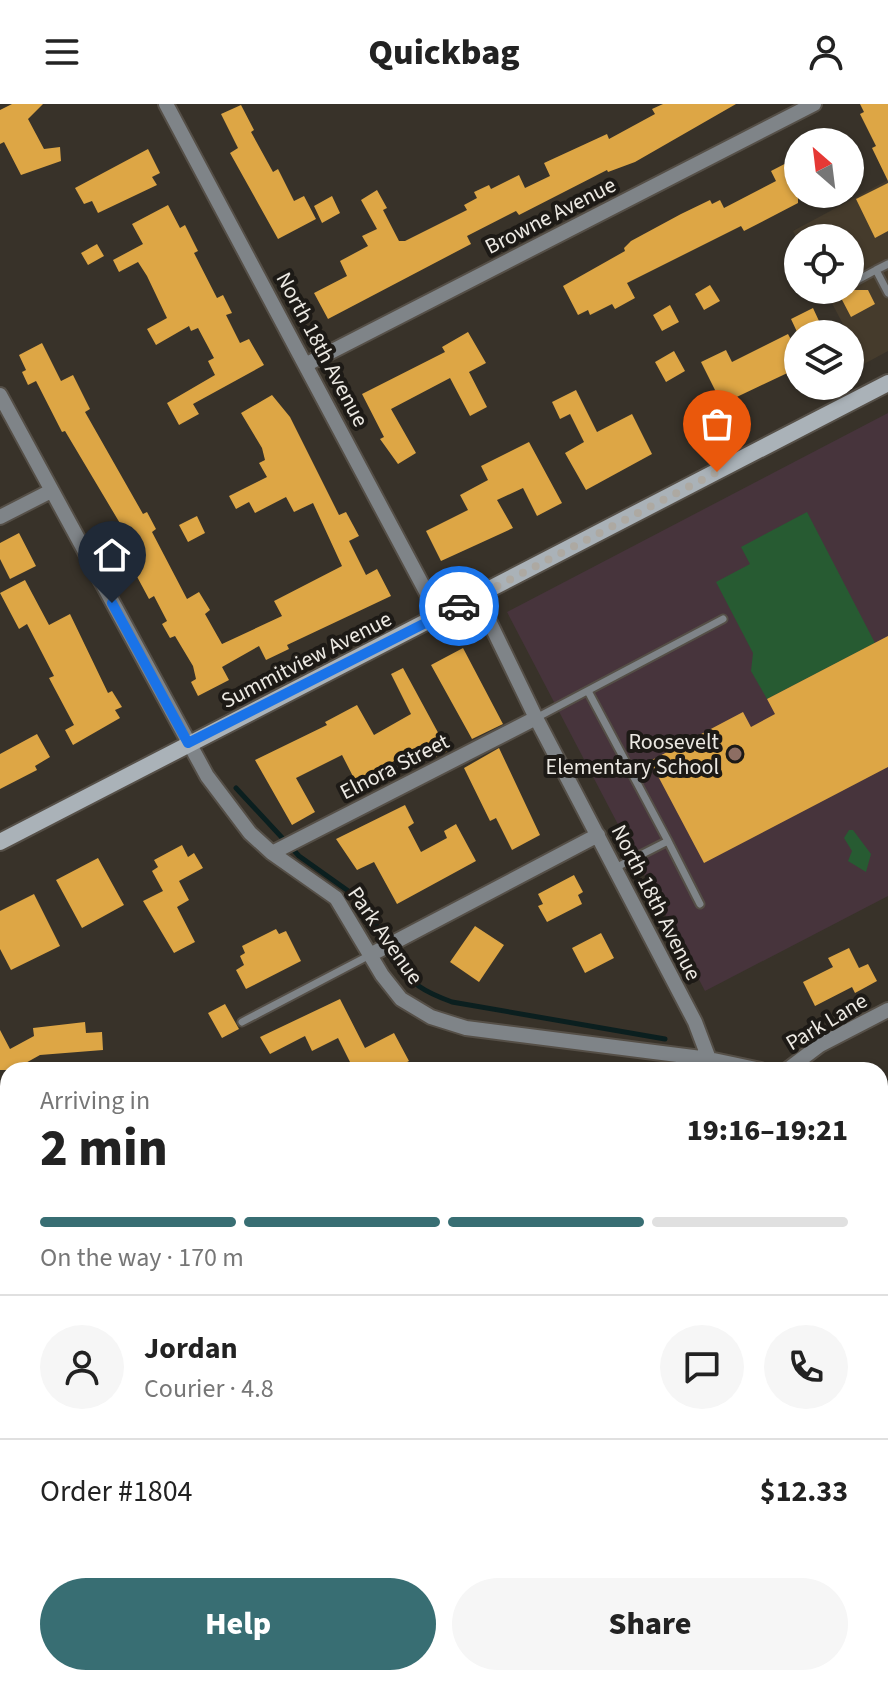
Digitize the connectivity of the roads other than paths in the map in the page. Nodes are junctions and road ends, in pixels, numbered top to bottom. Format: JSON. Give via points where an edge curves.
{"nodes":[{"id":1,"x":166,"y":104,"type":"edge"},
{"id":2,"x":814,"y":104,"type":"edge"},
{"id":3,"x":888,"y":264,"type":"edge"},
{"id":4,"x":876,"y":270,"type":"junction"},
{"id":5,"x":864,"y":276,"type":"edge"},
{"id":6,"x":888,"y":293,"type":"edge"},
{"id":7,"x":307,"y":364,"type":"junction"},
{"id":8,"x":888,"y":383,"type":"edge"},
{"id":9,"x":0,"y":395,"type":"edge"},
{"id":10,"x":51,"y":491,"type":"junction"},
{"id":11,"x":0,"y":517,"type":"edge"},
{"id":12,"x":477,"y":596,"type":"junction"},
{"id":13,"x":439,"y":616,"type":"junction"},
{"id":14,"x":723,"y":619,"type":"dead end"},
{"id":15,"x":589,"y":693,"type":"junction"},
{"id":16,"x":536,"y":718,"type":"junction"},
{"id":17,"x":188,"y":743,"type":"junction"},
{"id":18,"x":598,"y":835,"type":"junction"},
{"id":19,"x":668,"y":841,"type":"junction"},
{"id":20,"x":0,"y":842,"type":"edge"},
{"id":21,"x":282,"y":848,"type":"junction"},
{"id":22,"x":615,"y":868,"type":"junction"},
{"id":23,"x":700,"y":904,"type":"dead end"},
{"id":24,"x":370,"y":955,"type":"junction"},
{"id":25,"x":888,"y":1010,"type":"edge"},
{"id":26,"x":242,"y":1022,"type":"dead end"},
{"id":27,"x":709,"y":1059,"type":"junction"},
{"id":28,"x":723,"y":1062,"type":"edge"},
{"id":29,"x":798,"y":1062,"type":"edge"}],
"edges":[{"from":1,"to":7,"type":"street","name":"North 18th Avenue"},
{"from":2,"to":7,"type":"street","name":"Browne Avenue"},
{"from":3,"to":4,"type":"lane"},
{"from":4,"to":5,"type":"lane"},
{"from":4,"to":6,"type":"lane"},
{"from":7,"to":13,"type":"street","name":"North 18th Avenue"},
{"from":8,"to":12,"type":"main road","name":"Summitview Avenue"},
{"from":9,"to":10,"type":"street","name":"Park Avenue"},
{"from":10,"to":11,"type":"street"},
{"from":10,"to":17,"type":"street","name":"Park Avenue"},
{"from":12,"to":13,"type":"main road","name":"Summitview Avenue"},
{"from":12,"to":16,"type":"street","name":"North 18th Avenue"},
{"from":13,"to":17,"type":"main road","name":"Summitview Avenue"},
{"from":14,"to":15,"type":"lane"},
{"from":15,"to":16,"type":"lane"},
{"from":15,"to":19,"type":"lane"},
{"from":16,"to":18,"type":"street","name":"North 18th Avenue"},
{"from":16,"to":21,"type":"street","name":"Elnora Street"},
{"from":17,"to":20,"type":"main road","name":"Summitview Avenue"},
{"from":17,"to":21,"type":"street","name":"Park Avenue","via":[[225,803]]},
{"from":18,"to":22,"type":"street","name":"North 18th Avenue"},
{"from":18,"to":24,"type":"street"},
{"from":19,"to":22,"type":"lane"},
{"from":19,"to":23,"type":"lane"},
{"from":21,"to":24,"type":"street","name":"Park Avenue","via":[[336,898]]},
{"from":22,"to":27,"type":"street","name":"North 18th Avenue"},
{"from":24,"to":26,"type":"lane"},
{"from":24,"to":27,"type":"street","name":"Park Avenue","via":[[401,999],[431,1017],[466,1028]]},
{"from":25,"to":29,"type":"street","name":"Park Lane"},
{"from":27,"to":28,"type":"street","name":"Park Avenue"}]}
